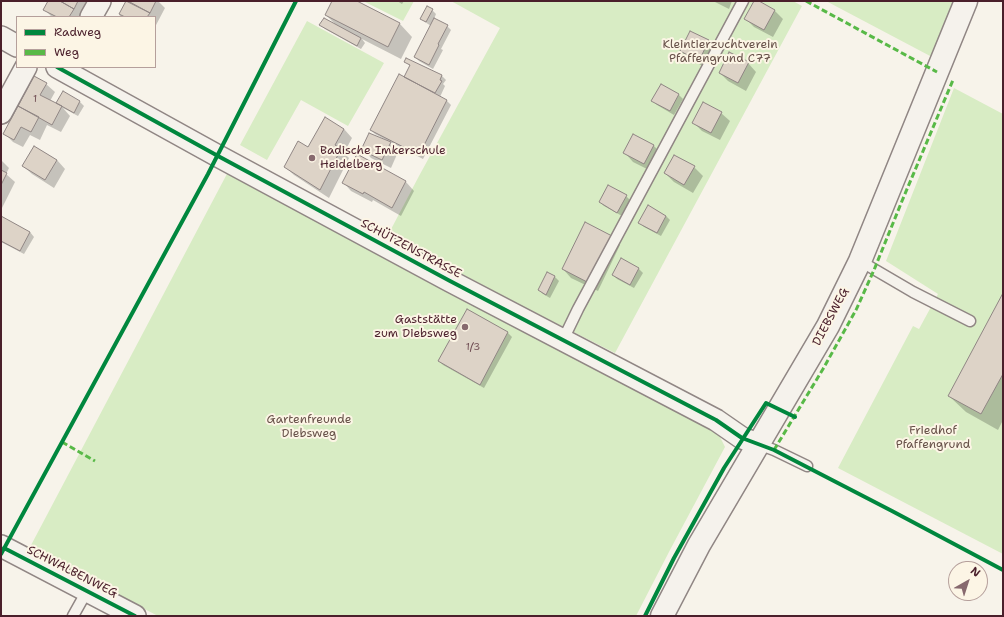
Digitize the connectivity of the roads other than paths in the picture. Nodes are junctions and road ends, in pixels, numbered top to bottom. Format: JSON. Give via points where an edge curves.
{"nodes":[{"id":1,"x":100,"y":1,"type":"edge"},
{"id":2,"x":744,"y":1,"type":"edge"},
{"id":3,"x":966,"y":1,"type":"edge"},
{"id":4,"x":92,"y":16,"type":"edge"},
{"id":5,"x":1,"y":37,"type":"edge"},
{"id":6,"x":16,"y":45,"type":"edge"},
{"id":7,"x":25,"y":68,"type":"edge"},
{"id":8,"x":62,"y":68,"type":"edge"},
{"id":9,"x":1,"y":113,"type":"edge"},
{"id":10,"x":860,"y":261,"type":"junction"},
{"id":11,"x":970,"y":321,"type":"dead end"},
{"id":12,"x":563,"y":340,"type":"junction"},
{"id":13,"x":758,"y":444,"type":"junction"},
{"id":14,"x":807,"y":466,"type":"dead end"},
{"id":15,"x":1,"y":546,"type":"edge"},
{"id":16,"x":87,"y":591,"type":"junction"},
{"id":17,"x":73,"y":616,"type":"edge"},
{"id":18,"x":134,"y":616,"type":"edge"},
{"id":19,"x":662,"y":616,"type":"edge"}],
"edges":[{"from":1,"to":4,"type":"street"},
{"from":2,"to":12,"type":"lane"},
{"from":3,"to":10,"type":"main road","name":"DIEBSWEG"},
{"from":5,"to":6,"type":"street"},
{"from":7,"to":9,"type":"street"},
{"from":8,"to":12,"type":"street","name":"SCHÜTZENSTRASSE","via":[[218,156]]},
{"from":10,"to":11,"type":"lane"},
{"from":10,"to":13,"type":"main road","name":"DIEBSWEG","via":[[828,326]]},
{"from":12,"to":13,"type":"street","name":"SCHÜTZENSTRASSE","via":[[716,420],[742,438]]},
{"from":13,"to":14,"type":"lane"},
{"from":13,"to":19,"type":"main road","name":"DIEBSWEG","via":[[699,545]]},
{"from":15,"to":16,"type":"street","name":"SCHWALBENWEG"},
{"from":16,"to":17,"type":"lane"},
{"from":16,"to":18,"type":"street","name":"SCHWALBENWEG"}]}
